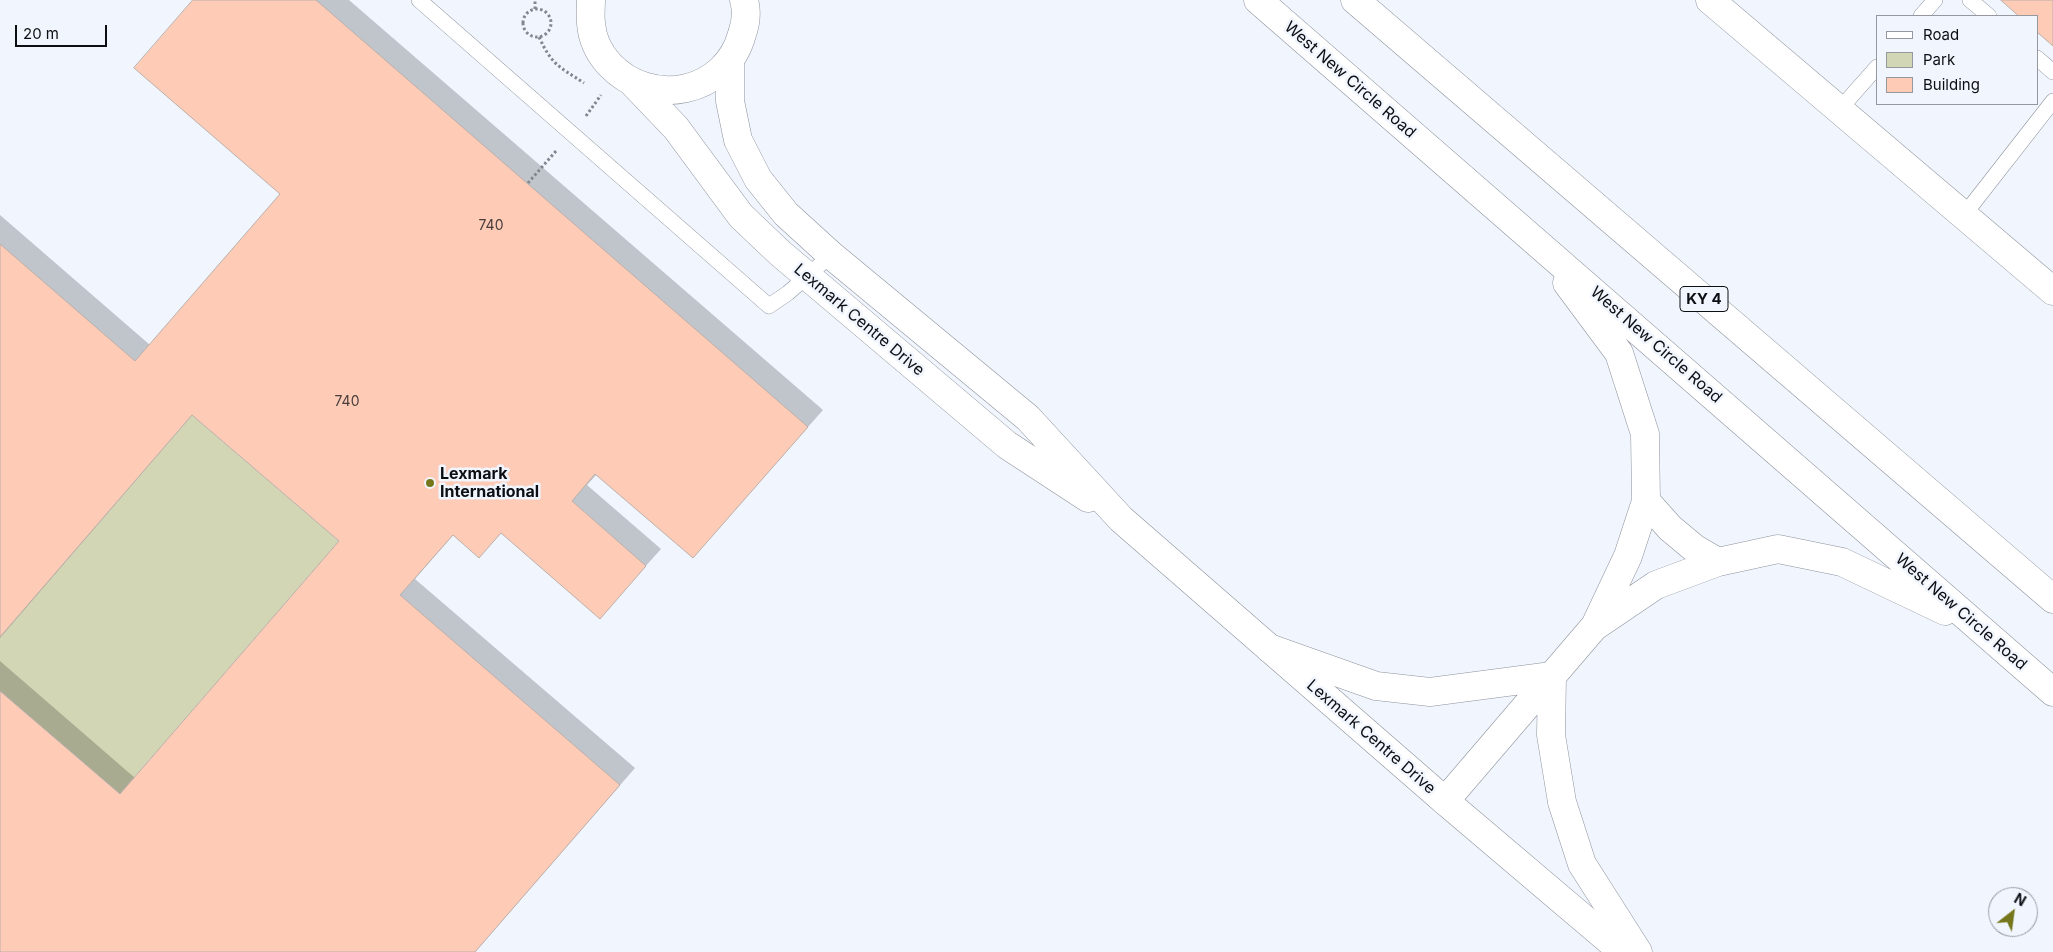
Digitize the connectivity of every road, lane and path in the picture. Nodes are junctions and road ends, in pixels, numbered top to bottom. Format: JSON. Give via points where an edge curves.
{"nodes":[{"id":1,"x":419,"y":0,"type":"edge"},
{"id":2,"x":535,"y":0,"type":"edge"},
{"id":3,"x":568,"y":0,"type":"edge"},
{"id":4,"x":1258,"y":0,"type":"edge"},
{"id":5,"x":1355,"y":0,"type":"edge"},
{"id":6,"x":1710,"y":0,"type":"edge"},
{"id":7,"x":1935,"y":0,"type":"edge"},
{"id":8,"x":1970,"y":0,"type":"edge"},
{"id":9,"x":747,"y":3,"type":"edge"},
{"id":10,"x":535,"y":10,"type":"junction"},
{"id":11,"x":591,"y":12,"type":"edge"},
{"id":12,"x":1922,"y":15,"type":"edge"},
{"id":13,"x":1988,"y":15,"type":"edge"},
{"id":14,"x":539,"y":37,"type":"junction"},
{"id":15,"x":2038,"y":59,"type":"edge"},
{"id":16,"x":730,"y":60,"type":"junction"},
{"id":17,"x":1876,"y":68,"type":"edge"},
{"id":18,"x":2053,"y":72,"type":"edge"},
{"id":19,"x":632,"y":82,"type":"junction"},
{"id":20,"x":589,"y":87,"type":"dead end"},
{"id":21,"x":596,"y":91,"type":"dead end"},
{"id":22,"x":2053,"y":102,"type":"edge"},
{"id":23,"x":1839,"y":110,"type":"junction"},
{"id":24,"x":583,"y":120,"type":"dead end"},
{"id":25,"x":556,"y":151,"type":"dead end"},
{"id":26,"x":528,"y":183,"type":"dead end"},
{"id":27,"x":1964,"y":215,"type":"junction"},
{"id":28,"x":1535,"y":240,"type":"junction"},
{"id":29,"x":831,"y":255,"type":"junction"},
{"id":30,"x":808,"y":276,"type":"junction"},
{"id":31,"x":2053,"y":291,"type":"edge"},
{"id":32,"x":1646,"y":500,"type":"junction"},
{"id":33,"x":1121,"y":519,"type":"junction"},
{"id":34,"x":1718,"y":562,"type":"junction"},
{"id":35,"x":2053,"y":599,"type":"edge"},
{"id":36,"x":1977,"y":626,"type":"junction"},
{"id":37,"x":1594,"y":627,"type":"junction"},
{"id":38,"x":1269,"y":648,"type":"junction"},
{"id":39,"x":1552,"y":676,"type":"junction"},
{"id":40,"x":2053,"y":692,"type":"edge"},
{"id":41,"x":1445,"y":802,"type":"junction"},
{"id":42,"x":1623,"y":952,"type":"edge"},
{"id":43,"x":1638,"y":952,"type":"edge"}],
"edges":[{"from":1,"to":30,"type":"lane","via":[[769,306]]},
{"from":2,"to":10,"type":"path"},
{"from":3,"to":11,"type":"main road"},
{"from":4,"to":28,"type":"main road","name":"West New Circle Road"},
{"from":5,"to":35,"type":"main road","number":"KY 4"},
{"from":6,"to":23,"type":"main road"},
{"from":7,"to":12,"type":"lane"},
{"from":8,"to":13,"type":"lane"},
{"from":9,"to":16,"type":"main road","via":[[740,44]]},
{"from":10,"to":14,"type":"path","via":[[526,14],[524,28]]},
{"from":10,"to":14,"type":"path","via":[[543,11],[551,21],[547,33]]},
{"from":11,"to":19,"type":"main road","via":[[595,41],[604,58]]},
{"from":14,"to":20,"type":"path","via":[[556,65]]},
{"from":15,"to":18,"type":"lane"},
{"from":16,"to":19,"type":"main road","via":[[715,75],[696,85],[675,90],[652,89]]},
{"from":16,"to":29,"type":"main road","name":"Lexmark Centre Drive","via":[[730,101],[738,140],[758,179],[786,214]]},
{"from":17,"to":23,"type":"lane"},
{"from":19,"to":30,"type":"main road","name":"Lexmark Centre Drive","via":[[676,128],[741,216]]},
{"from":21,"to":24,"type":"path","via":[[602,96]]},
{"from":22,"to":27,"type":"lane"},
{"from":23,"to":27,"type":"main road"},
{"from":25,"to":26,"type":"path"},
{"from":27,"to":31,"type":"main road"},
{"from":28,"to":32,"type":"main road","via":[[1619,353],[1645,434]]},
{"from":28,"to":36,"type":"main road","name":"West New Circle Road"},
{"from":29,"to":30,"type":"lane"},
{"from":29,"to":33,"type":"main road","name":"Lexmark Centre Drive","via":[[1028,418]]},
{"from":30,"to":33,"type":"main road","name":"Lexmark Centre Drive","via":[[1007,445]]},
{"from":32,"to":34,"type":"main road","via":[[1670,528]]},
{"from":32,"to":37,"type":"main road","via":[[1628,556]]},
{"from":33,"to":38,"type":"main road","name":"Lexmark Centre Drive"},
{"from":34,"to":36,"type":"main road","via":[[1778,549],[1842,562]]},
{"from":34,"to":37,"type":"main road","via":[[1656,585]]},
{"from":36,"to":40,"type":"main road","name":"West New Circle Road"},
{"from":37,"to":39,"type":"main road"},
{"from":38,"to":39,"type":"main road","via":[[1376,686],[1430,692]]},
{"from":38,"to":41,"type":"main road","name":"Lexmark Centre Drive"},
{"from":39,"to":41,"type":"main road"},
{"from":39,"to":43,"type":"main road","via":[[1551,735],[1562,802],[1582,864]]},
{"from":41,"to":42,"type":"main road","name":"Lexmark Centre Drive"}]}
